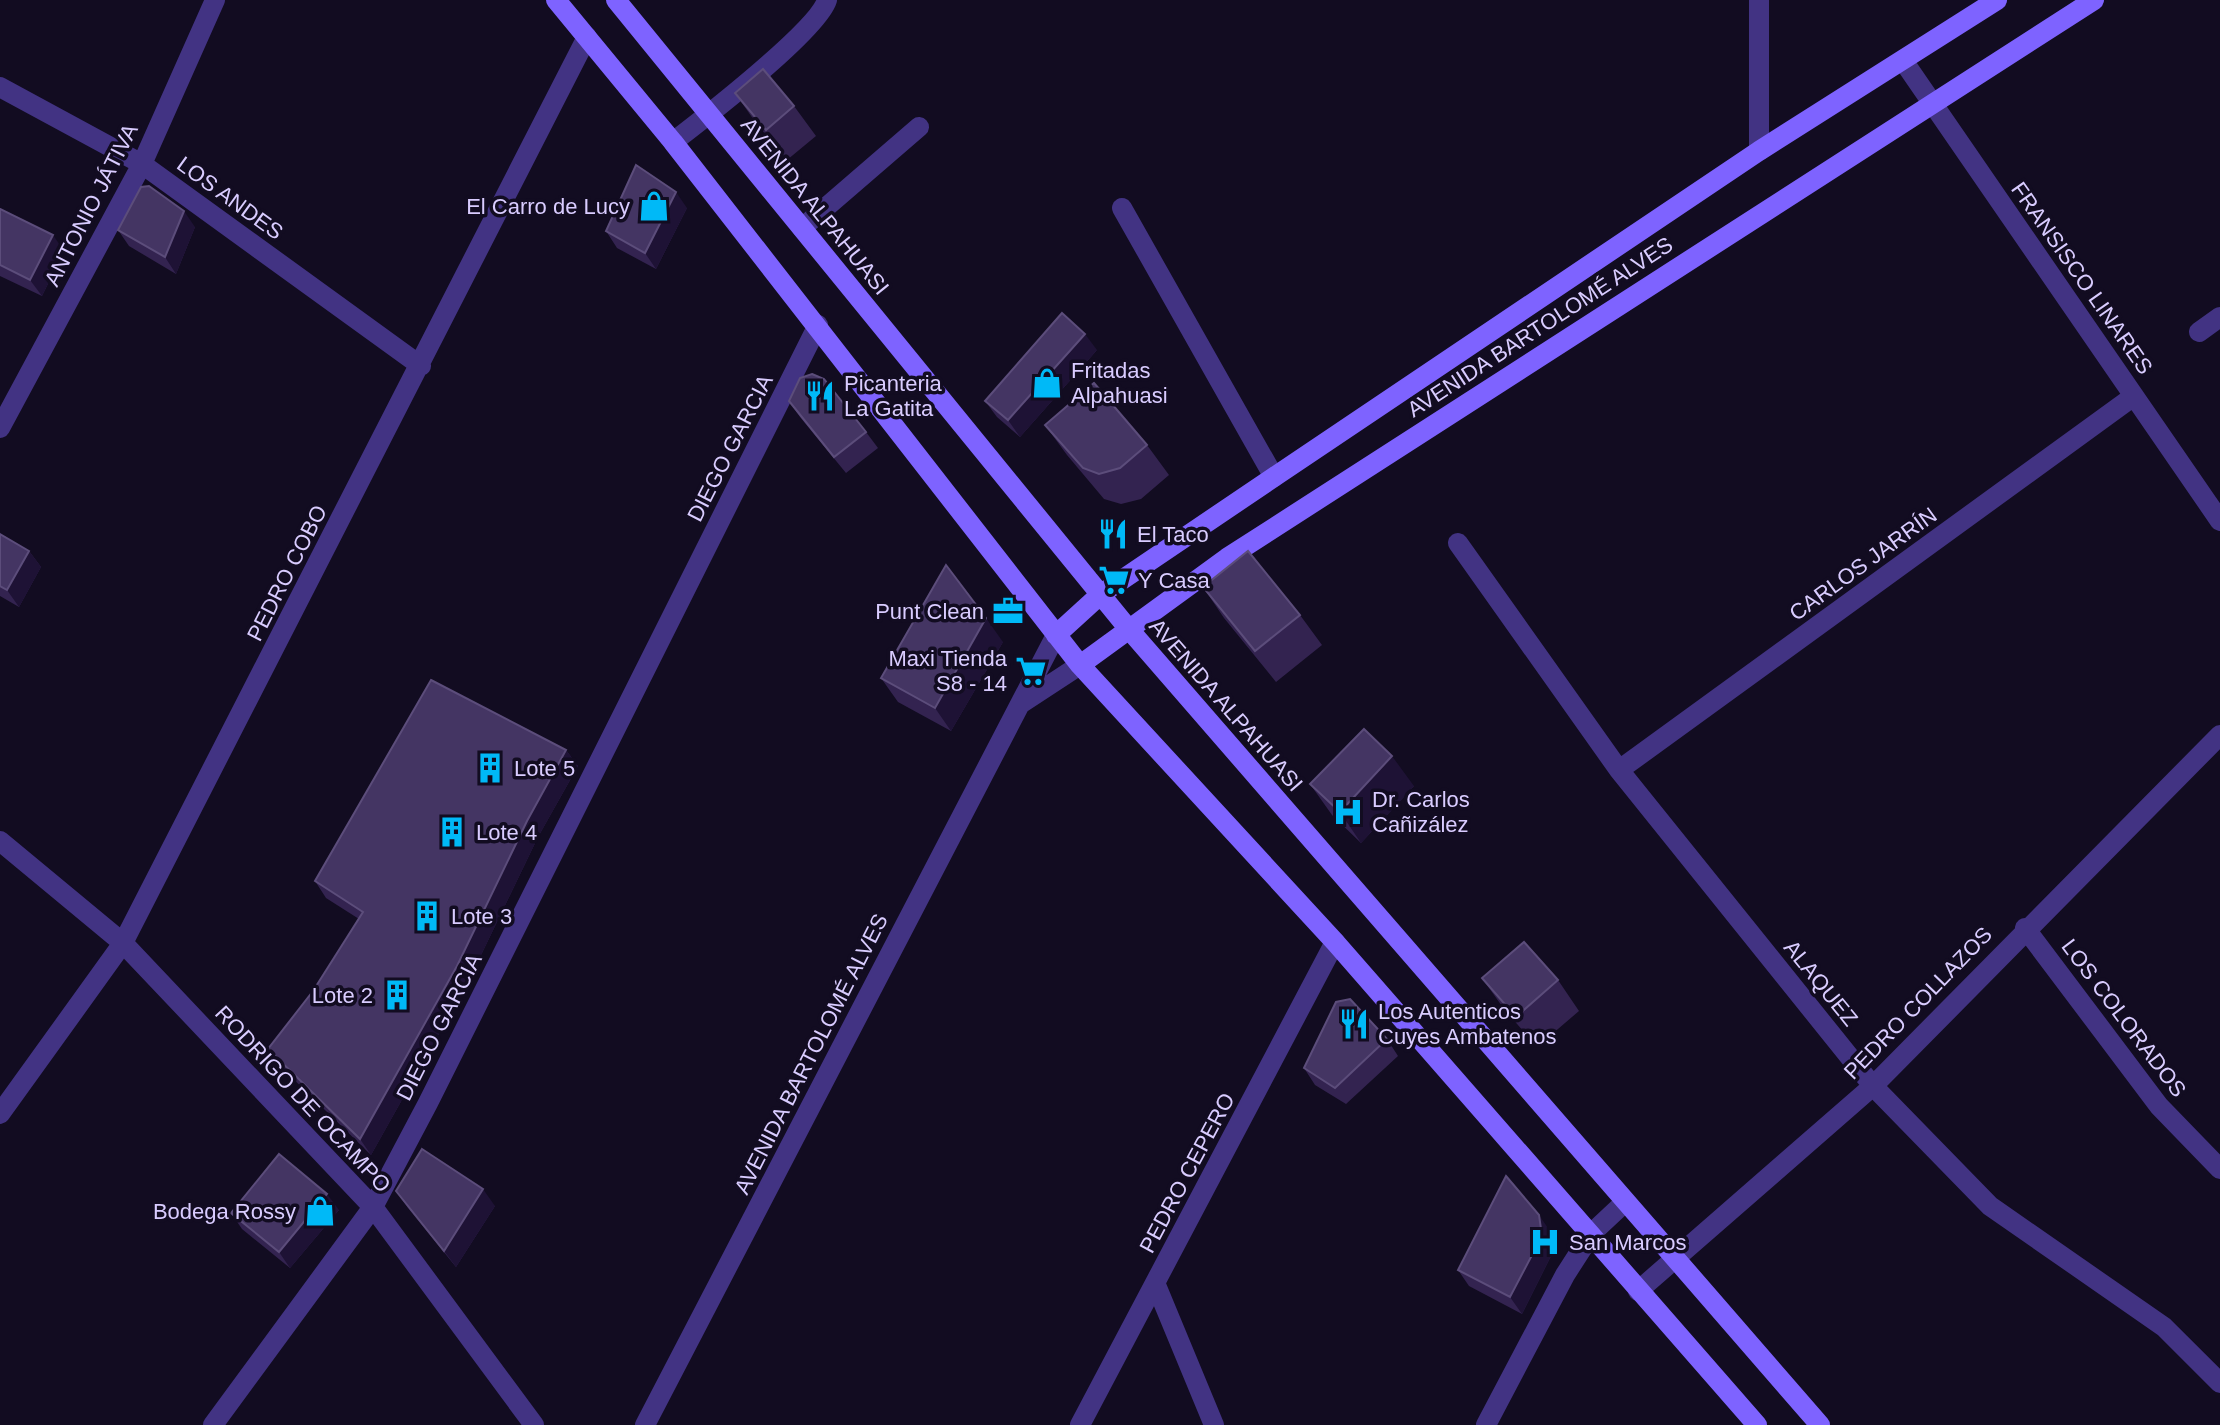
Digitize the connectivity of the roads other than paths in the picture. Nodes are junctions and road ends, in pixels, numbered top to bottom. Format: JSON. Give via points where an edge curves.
{"nodes":[{"id":1,"x":215,"y":0,"type":"edge"},
{"id":2,"x":556,"y":0,"type":"edge"},
{"id":3,"x":616,"y":0,"type":"edge"},
{"id":4,"x":827,"y":0,"type":"edge"},
{"id":5,"x":1759,"y":0,"type":"edge"},
{"id":6,"x":1997,"y":0,"type":"edge"},
{"id":7,"x":2094,"y":0,"type":"edge"},
{"id":8,"x":587,"y":37,"type":"junction"},
{"id":9,"x":1904,"y":62,"type":"junction"},
{"id":10,"x":0,"y":87,"type":"edge"},
{"id":11,"x":1933,"y":104,"type":"junction"},
{"id":12,"x":709,"y":114,"type":"junction"},
{"id":13,"x":919,"y":127,"type":"dead end"},
{"id":14,"x":673,"y":142,"type":"junction"},
{"id":15,"x":1759,"y":151,"type":"junction"},
{"id":16,"x":142,"y":164,"type":"junction"},
{"id":17,"x":1122,"y":208,"type":"dead end"},
{"id":18,"x":802,"y":228,"type":"junction"},
{"id":19,"x":2220,"y":317,"type":"edge"},
{"id":20,"x":818,"y":325,"type":"junction"},
{"id":21,"x":2199,"y":332,"type":"dead end"},
{"id":22,"x":421,"y":366,"type":"junction"},
{"id":23,"x":2134,"y":396,"type":"junction"},
{"id":24,"x":0,"y":428,"type":"edge"},
{"id":25,"x":1274,"y":477,"type":"junction"},
{"id":26,"x":2220,"y":521,"type":"edge"},
{"id":27,"x":1458,"y":543,"type":"dead end"},
{"id":28,"x":1101,"y":594,"type":"junction"},
{"id":29,"x":1127,"y":627,"type":"junction"},
{"id":30,"x":1056,"y":635,"type":"junction"},
{"id":31,"x":1080,"y":665,"type":"junction"},
{"id":32,"x":1019,"y":706,"type":"junction"},
{"id":33,"x":2220,"y":735,"type":"edge"},
{"id":34,"x":1619,"y":770,"type":"junction"},
{"id":35,"x":0,"y":841,"type":"edge"},
{"id":36,"x":2025,"y":928,"type":"junction"},
{"id":37,"x":1335,"y":942,"type":"junction"},
{"id":38,"x":123,"y":943,"type":"junction"},
{"id":39,"x":1873,"y":1086,"type":"junction"},
{"id":40,"x":0,"y":1114,"type":"edge"},
{"id":41,"x":2220,"y":1169,"type":"edge"},
{"id":42,"x":1624,"y":1203,"type":"junction"},
{"id":43,"x":373,"y":1207,"type":"junction"},
{"id":44,"x":1592,"y":1233,"type":"junction"},
{"id":45,"x":1674,"y":1261,"type":"junction"},
{"id":46,"x":1156,"y":1285,"type":"junction"},
{"id":47,"x":1638,"y":1291,"type":"junction"},
{"id":48,"x":2220,"y":1383,"type":"edge"},
{"id":49,"x":213,"y":1425,"type":"edge"},
{"id":50,"x":534,"y":1425,"type":"edge"},
{"id":51,"x":645,"y":1425,"type":"edge"},
{"id":52,"x":1080,"y":1425,"type":"edge"},
{"id":53,"x":1214,"y":1425,"type":"edge"},
{"id":54,"x":1486,"y":1425,"type":"edge"},
{"id":55,"x":1757,"y":1425,"type":"edge"},
{"id":56,"x":1820,"y":1425,"type":"edge"}],
"edges":[{"from":1,"to":16,"type":"street","name":"ANTONIO JÁTIVA"},
{"from":2,"to":8,"type":"main road"},
{"from":3,"to":12,"type":"main road","name":"AVENIDA ALPAHUASI"},
{"from":4,"to":12,"type":"street","via":[[819,15]]},
{"from":5,"to":15,"type":"street"},
{"from":6,"to":9,"type":"main road","name":"AVENIDA BARTOLOMÉ ALVES"},
{"from":7,"to":11,"type":"main road","name":"AVENIDA BARTOLOMÉ ALVES"},
{"from":8,"to":14,"type":"main road"},
{"from":8,"to":22,"type":"street","name":"PEDRO COBO"},
{"from":9,"to":11,"type":"street","name":"FRANSISCO LINARES"},
{"from":9,"to":15,"type":"main road","name":"AVENIDA BARTOLOMÉ ALVES"},
{"from":10,"to":16,"type":"street","name":"LOS ANDES"},
{"from":11,"to":23,"type":"street","name":"FRANSISCO LINARES"},
{"from":11,"to":29,"type":"main road","name":"AVENIDA BARTOLOMÉ ALVES"},
{"from":12,"to":14,"type":"street"},
{"from":12,"to":18,"type":"main road","name":"AVENIDA ALPAHUASI"},
{"from":13,"to":18,"type":"street"},
{"from":14,"to":20,"type":"main road"},
{"from":15,"to":25,"type":"main road","name":"AVENIDA BARTOLOMÉ ALVES"},
{"from":16,"to":22,"type":"street","name":"LOS ANDES"},
{"from":16,"to":24,"type":"street","name":"ANTONIO JÁTIVA"},
{"from":17,"to":25,"type":"street"},
{"from":18,"to":28,"type":"main road","name":"AVENIDA ALPAHUASI"},
{"from":19,"to":21,"type":"street"},
{"from":20,"to":30,"type":"main road"},
{"from":20,"to":43,"type":"street","name":"DIEGO GARCIA"},
{"from":22,"to":38,"type":"street","name":"PEDRO COBO"},
{"from":23,"to":26,"type":"street","name":"FRANSISCO LINARES"},
{"from":23,"to":34,"type":"street","name":"CARLOS JARRÍN"},
{"from":25,"to":28,"type":"main road","name":"AVENIDA BARTOLOMÉ ALVES"},
{"from":27,"to":34,"type":"street","name":"ALAQUEZ"},
{"from":28,"to":29,"type":"main road","name":"AVENIDA ALPAHUASI"},
{"from":28,"to":30,"type":"main road","name":"AVENIDA BARTOLOMÉ ALVES"},
{"from":29,"to":31,"type":"main road","name":"AVENIDA BARTOLOMÉ ALVES"},
{"from":29,"to":42,"type":"main road","name":"AVENIDA ALPAHUASI"},
{"from":30,"to":31,"type":"main road"},
{"from":30,"to":32,"type":"street","name":"AVENIDA BARTOLOMÉ ALVES"},
{"from":31,"to":32,"type":"street","name":"AVENIDA BARTOLOMÉ ALVES"},
{"from":31,"to":37,"type":"main road"},
{"from":32,"to":51,"type":"street","name":"AVENIDA BARTOLOMÉ ALVES"},
{"from":33,"to":36,"type":"street","name":"PEDRO COLLAZOS"},
{"from":34,"to":39,"type":"street","name":"ALAQUEZ"},
{"from":35,"to":38,"type":"street","name":"RODRIGO DE OCAMPO"},
{"from":36,"to":39,"type":"street","name":"PEDRO COLLAZOS"},
{"from":36,"to":41,"type":"street","name":"LOS COLORADOS","via":[[2159,1106]]},
{"from":37,"to":44,"type":"main road"},
{"from":37,"to":46,"type":"street","name":"PEDRO CEPERO"},
{"from":38,"to":40,"type":"street","name":"PEDRO COBO"},
{"from":38,"to":43,"type":"street","name":"RODRIGO DE OCAMPO"},
{"from":39,"to":45,"type":"street","name":"PEDRO COLLAZOS"},
{"from":39,"to":48,"type":"street","name":"ALAQUEZ","via":[[1990,1206],[2164,1327]]},
{"from":42,"to":44,"type":"street"},
{"from":42,"to":45,"type":"main road","name":"AVENIDA ALPAHUASI"},
{"from":43,"to":49,"type":"street","name":"DIEGO GARCIA"},
{"from":43,"to":50,"type":"street","name":"RODRIGO DE OCAMPO"},
{"from":44,"to":47,"type":"main road"},
{"from":44,"to":54,"type":"street"},
{"from":45,"to":47,"type":"street","name":"PEDRO COLLAZOS"},
{"from":45,"to":56,"type":"main road","name":"AVENIDA ALPAHUASI"},
{"from":46,"to":52,"type":"street","name":"PEDRO CEPERO"},
{"from":46,"to":53,"type":"street"},
{"from":47,"to":55,"type":"main road"}]}
